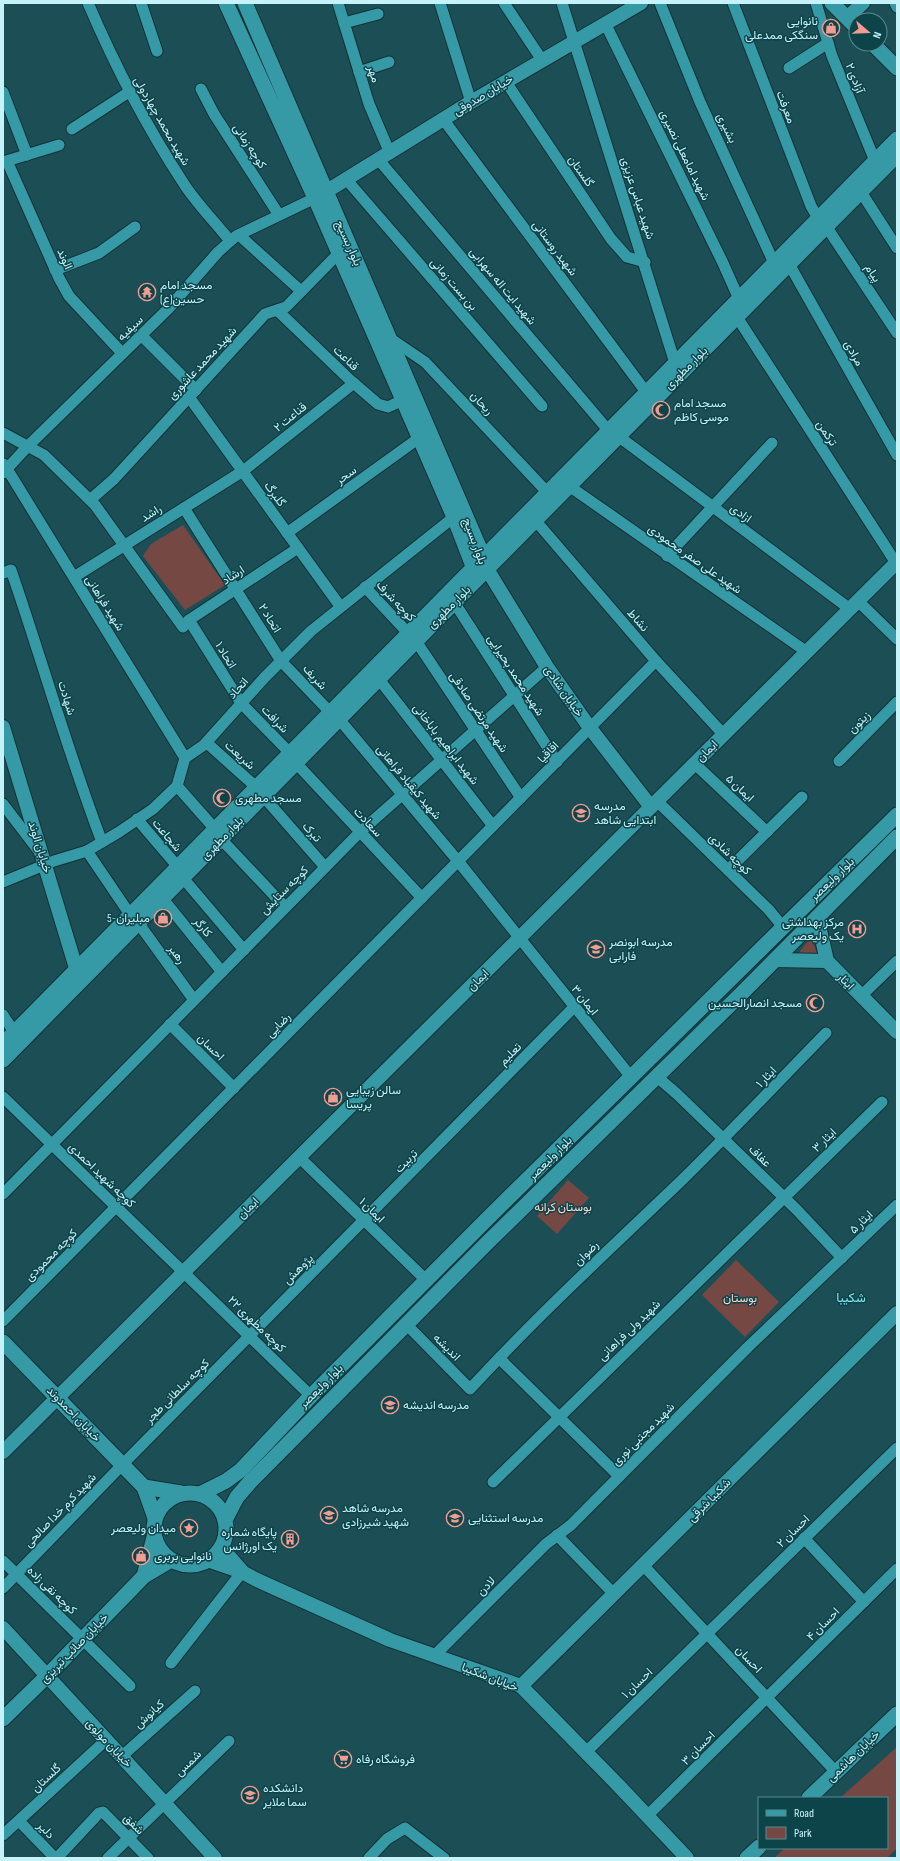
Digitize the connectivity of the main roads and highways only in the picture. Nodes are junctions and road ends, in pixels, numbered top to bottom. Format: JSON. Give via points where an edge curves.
{"nodes":[{"id":1,"x":226,"y":3,"type":"edge"},
{"id":2,"x":245,"y":3,"type":"edge"},
{"id":3,"x":832,"y":3,"type":"edge"},
{"id":4,"x":848,"y":19,"type":"edge"},
{"id":5,"x":881,"y":52,"type":"edge"},
{"id":6,"x":897,"y":68,"type":"edge"},
{"id":7,"x":897,"y":139,"type":"edge"},
{"id":8,"x":897,"y":155,"type":"edge"},
{"id":9,"x":321,"y":194,"type":"junction"},
{"id":10,"x":822,"y":222,"type":"junction"},
{"id":11,"x":782,"y":263,"type":"junction"},
{"id":12,"x":613,"y":433,"type":"junction"},
{"id":13,"x":481,"y":563,"type":"junction"},
{"id":14,"x":412,"y":637,"type":"junction"},
{"id":15,"x":334,"y":715,"type":"junction"},
{"id":16,"x":897,"y":815,"type":"edge"},
{"id":17,"x":897,"y":837,"type":"edge"},
{"id":18,"x":180,"y":873,"type":"junction"},
{"id":19,"x":135,"y":920,"type":"junction"},
{"id":20,"x":3,"y":1044,"type":"edge"},
{"id":21,"x":3,"y":1060,"type":"edge"},
{"id":22,"x":656,"y":1076,"type":"junction"},
{"id":23,"x":631,"y":1077,"type":"junction"},
{"id":24,"x":3,"y":1342,"type":"edge"},
{"id":25,"x":144,"y":1487,"type":"junction"},
{"id":26,"x":181,"y":1493,"type":"junction"},
{"id":27,"x":200,"y":1494,"type":"junction"},
{"id":28,"x":155,"y":1518,"type":"junction"},
{"id":29,"x":225,"y":1520,"type":"junction"},
{"id":30,"x":154,"y":1537,"type":"junction"},
{"id":31,"x":171,"y":1560,"type":"junction"},
{"id":32,"x":144,"y":1576,"type":"junction"},
{"id":33,"x":897,"y":1714,"type":"edge"},
{"id":34,"x":3,"y":1719,"type":"edge"},
{"id":35,"x":810,"y":1797,"type":"edge"},
{"id":36,"x":758,"y":1847,"type":"edge"},
{"id":37,"x":747,"y":1858,"type":"edge"}],
"edges":[{"from":1,"to":9,"type":"main road","name":"بلوار بسیج"},
{"from":2,"to":9,"type":"main road","name":"بلوار بسیج"},
{"from":3,"to":4,"type":"main road"},
{"from":5,"to":6,"type":"main road"},
{"from":7,"to":10,"type":"main road","name":"بلوار مطهری"},
{"from":8,"to":10,"type":"main road","name":"بلوار مطهری","via":[[861,192]]},
{"from":9,"to":13,"type":"main road","name":"بلوار بسیج","via":[[391,339]]},
{"from":9,"to":13,"type":"main road","name":"بلوار بسیج","via":[[339,253],[454,518]]},
{"from":10,"to":11,"type":"main road","name":"بلوار مطهری"},
{"from":11,"to":12,"type":"main road","name":"بلوار مطهری","via":[[737,317]]},
{"from":11,"to":12,"type":"main road","name":"بلوار مطهری","via":[[738,299],[646,392]]},
{"from":12,"to":13,"type":"main road","name":"بلوار مطهری","via":[[547,492]]},
{"from":12,"to":13,"type":"main road","name":"بلوار مطهری","via":[[569,486],[535,520]]},
{"from":13,"to":14,"type":"main road","name":"بلوار مطهری"},
{"from":13,"to":14,"type":"main road","name":"بلوار مطهری","via":[[454,602]]},
{"from":14,"to":15,"type":"main road","name":"بلوار مطهری"},
{"from":14,"to":15,"type":"main road","name":"بلوار مطهری","via":[[378,678]]},
{"from":15,"to":18,"type":"main road","name":"بلوار مطهری"},
{"from":16,"to":23,"type":"main road","name":"بلوار ولیعصر"},
{"from":17,"to":22,"type":"main road","name":"بلوار ولیعصر"},
{"from":18,"to":19,"type":"main road","name":"بلوار مطهری"},
{"from":18,"to":19,"type":"main road","name":"بلوار مطهری","via":[[163,899]]},
{"from":19,"to":20,"type":"main road","name":"بلوار مطهری","via":[[76,968]]},
{"from":19,"to":21,"type":"main road","name":"بلوار مطهری"},
{"from":22,"to":23,"type":"main road"},
{"from":22,"to":29,"type":"main road","name":"بلوار ولیعصر","via":[[250,1482],[237,1497]]},
{"from":23,"to":27,"type":"main road","name":"بلوار ولیعصر","via":[[311,1396],[241,1470]]},
{"from":24,"to":25,"type":"main road","name":"خیابان احمدوند"},
{"from":25,"to":26,"type":"main road"},
{"from":25,"to":28,"type":"main road"},
{"from":26,"to":27,"type":"main road"},
{"from":26,"to":28,"type":"main road","via":[[165,1502]]},
{"from":27,"to":29,"type":"main road","via":[[216,1503]]},
{"from":28,"to":30,"type":"main road"},
{"from":29,"to":31,"type":"main road","via":[[221,1548],[207,1560],[189,1565]]},
{"from":30,"to":31,"type":"main road","via":[[163,1554]]},
{"from":30,"to":32,"type":"main road"},
{"from":31,"to":32,"type":"main road","name":"خیابان صائب تبریزی"},
{"from":32,"to":34,"type":"main road","name":"خیابان صائب تبریزی"},
{"from":33,"to":35,"type":"main road","name":"خیابان هاشمی"},
{"from":36,"to":37,"type":"main road"}]}
